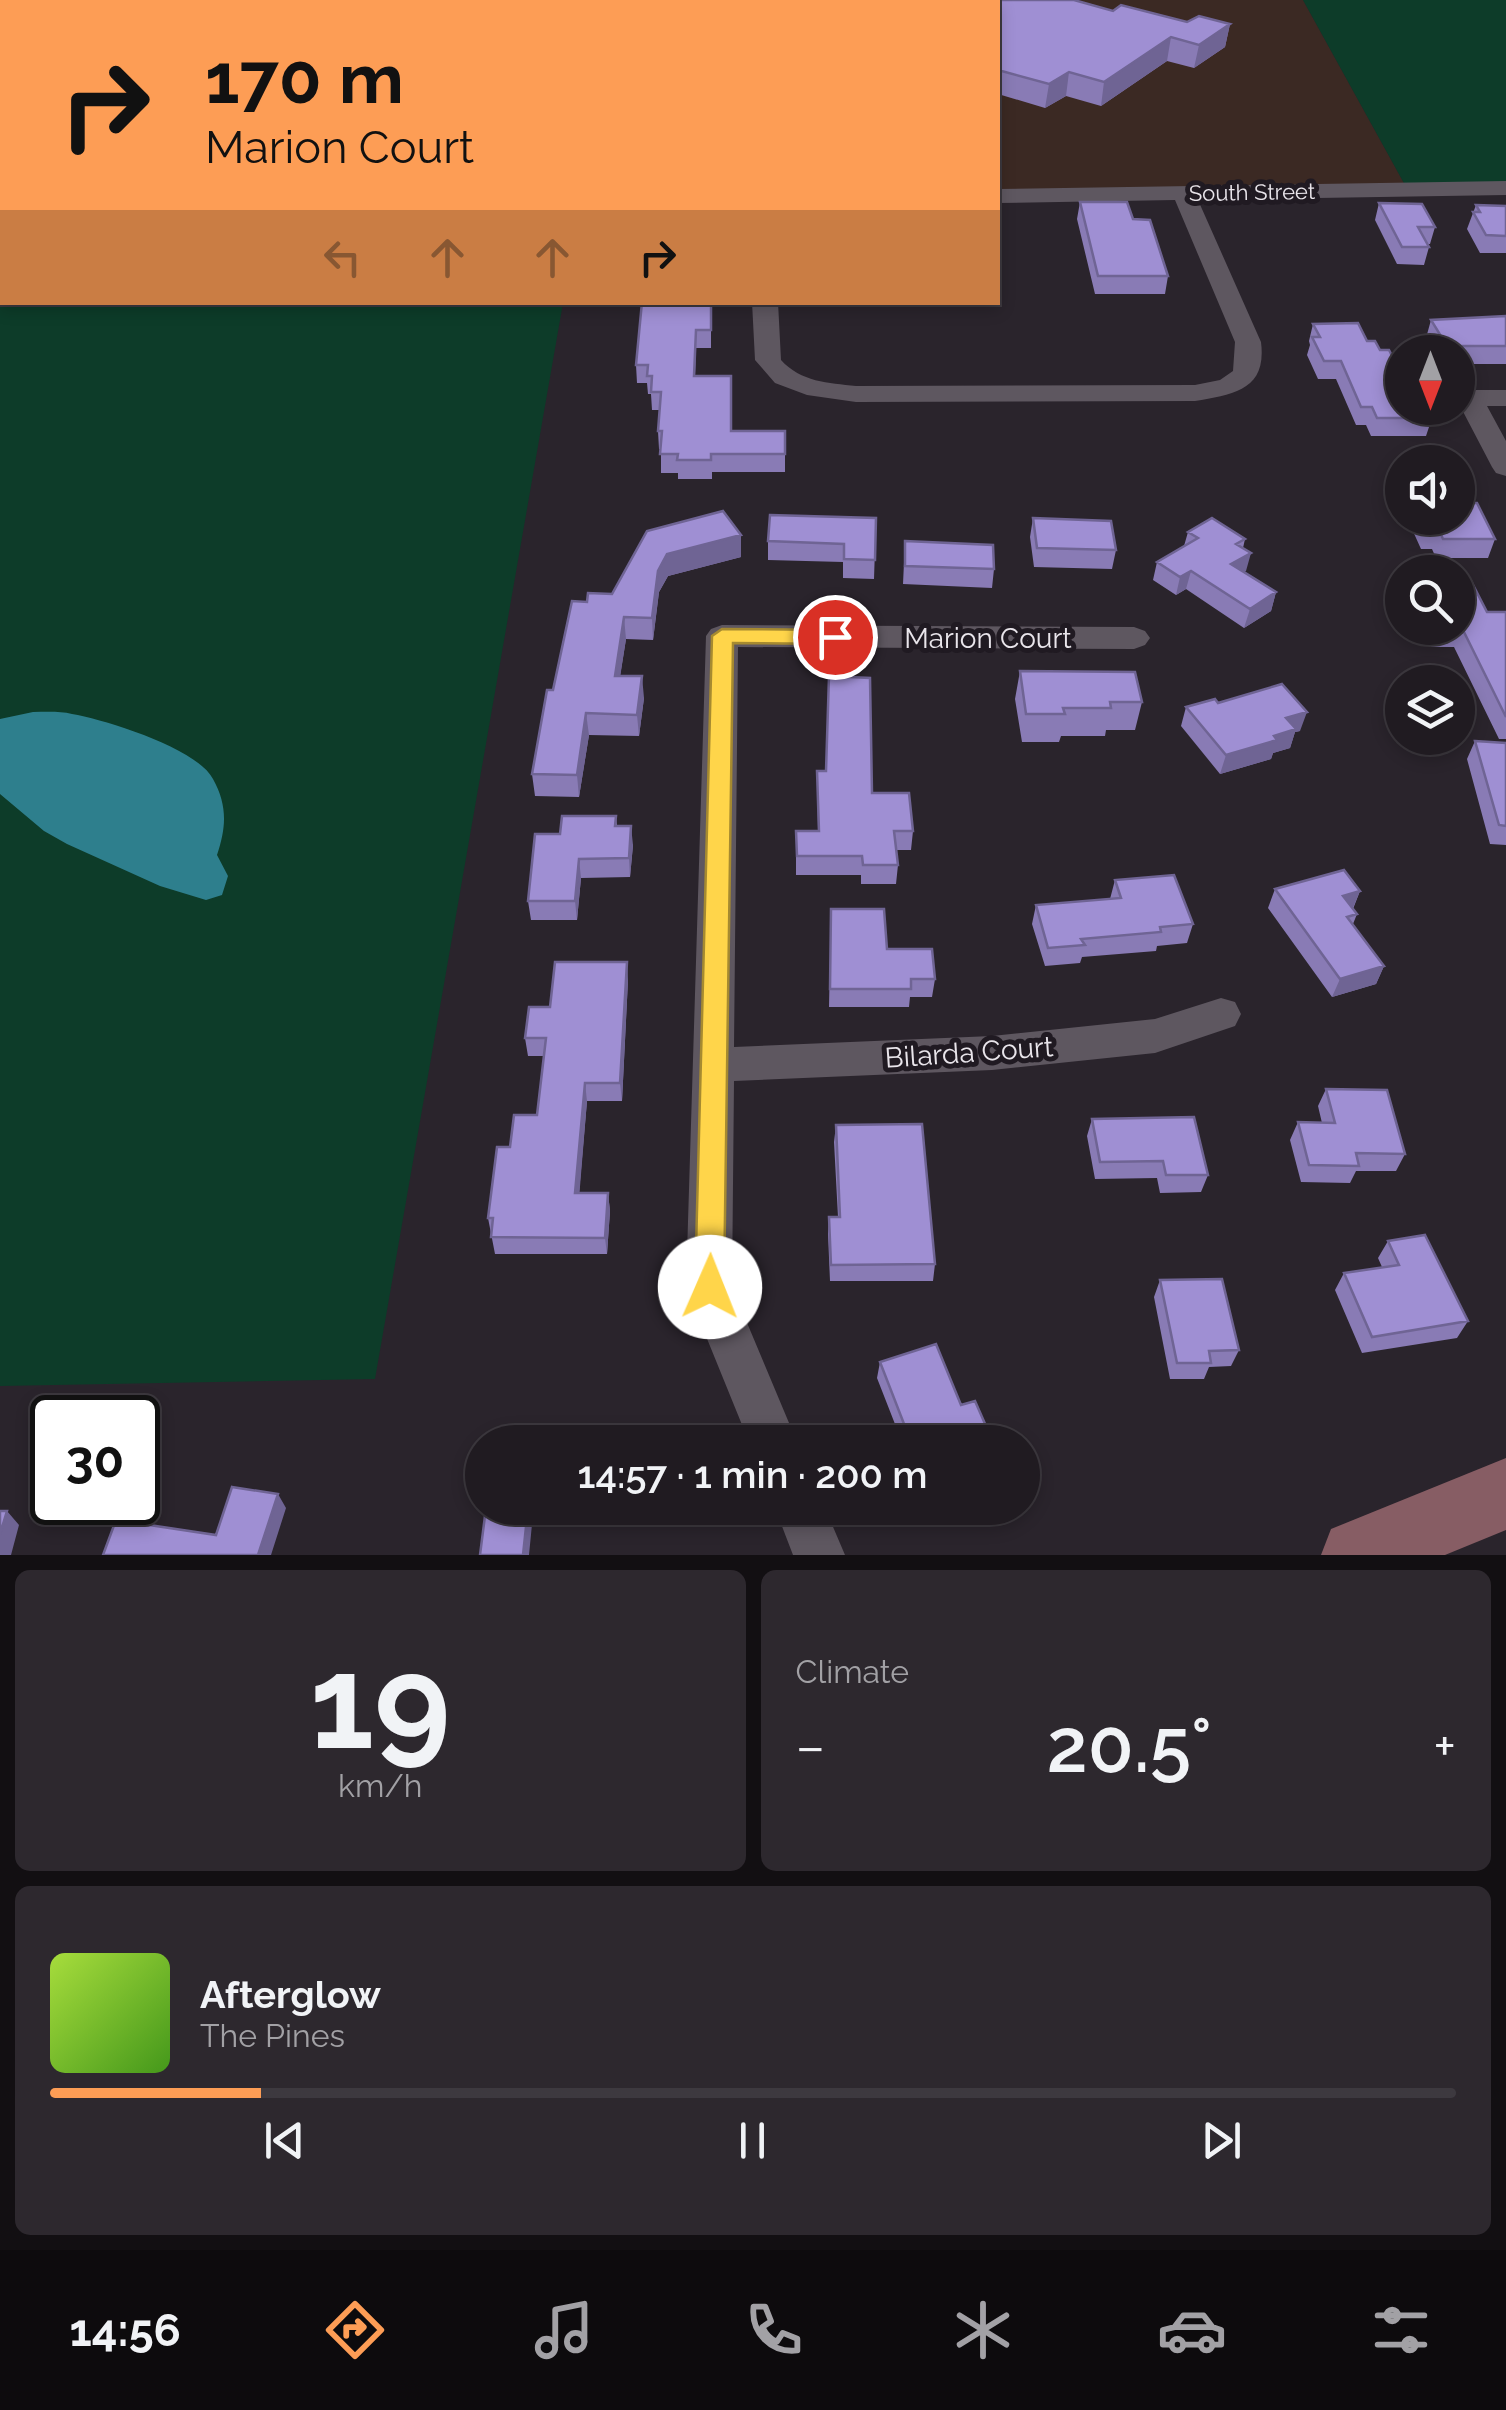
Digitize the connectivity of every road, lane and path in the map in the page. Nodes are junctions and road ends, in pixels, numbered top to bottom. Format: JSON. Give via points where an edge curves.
{"nodes":[{"id":1,"x":1506,"y":188,"type":"edge"},
{"id":2,"x":1181,"y":193,"type":"junction"},
{"id":3,"x":1000,"y":196,"type":"edge"},
{"id":4,"x":765,"y":305,"type":"edge"},
{"id":5,"x":1506,"y":398,"type":"edge"},
{"id":6,"x":1506,"y":466,"type":"edge"},
{"id":7,"x":1134,"y":638,"type":"dead end"},
{"id":8,"x":1221,"y":1014,"type":"dead end"},
{"id":9,"x":714,"y":1065,"type":"junction"},
{"id":10,"x":766,"y":1425,"type":"edge"},
{"id":11,"x":1506,"y":1494,"type":"edge"},
{"id":12,"x":807,"y":1525,"type":"edge"},
{"id":13,"x":819,"y":1555,"type":"edge"},
{"id":14,"x":1358,"y":1555,"type":"edge"}],
"edges":[{"from":1,"to":2,"type":"street","name":"South Street"},
{"from":2,"to":3,"type":"street","name":"South Street"},
{"from":2,"to":4,"type":"street","via":[[1248,342],[1252,360],[1244,378],[1228,387],[1195,393],[810,389],[783,377],[766,358]]},
{"from":5,"to":6,"type":"street","via":[[1469,398]]},
{"from":7,"to":9,"type":"street","name":"Marion Court","via":[[722,636]]},
{"from":8,"to":9,"type":"street","name":"Bilarda Court","via":[[1155,1036],[992,1053]]},
{"from":9,"to":10,"type":"street","via":[[710,1287]]},
{"from":11,"to":14,"type":"main road"},
{"from":12,"to":13,"type":"street"}]}
